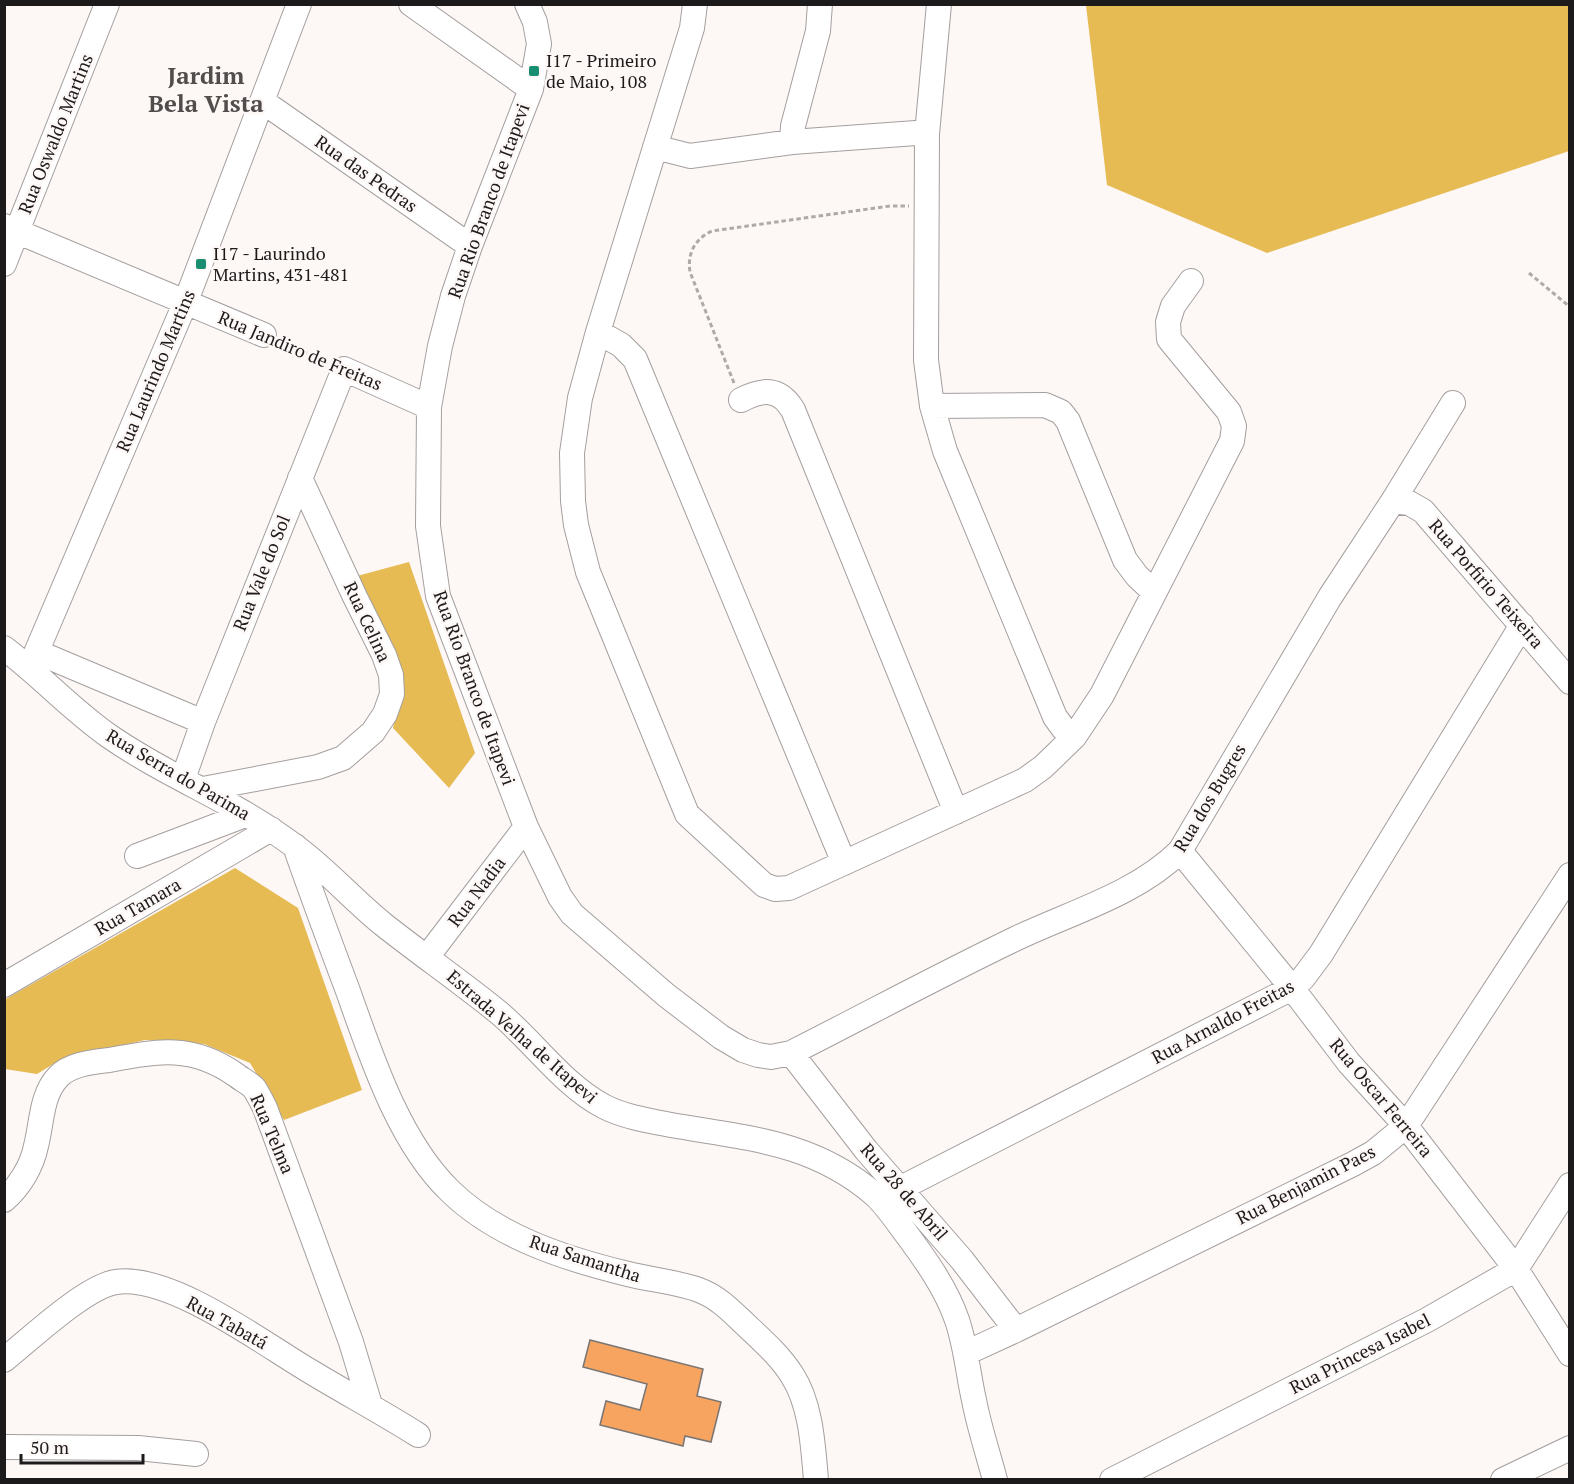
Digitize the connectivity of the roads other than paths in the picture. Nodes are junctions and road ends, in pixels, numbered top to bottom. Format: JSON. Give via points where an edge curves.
{"nodes":[{"id":1,"x":107,"y":4,"type":"edge"},
{"id":2,"x":299,"y":4,"type":"edge"},
{"id":3,"x":411,"y":4,"type":"edge"},
{"id":4,"x":527,"y":4,"type":"edge"},
{"id":5,"x":695,"y":4,"type":"edge"},
{"id":6,"x":820,"y":4,"type":"edge"},
{"id":7,"x":939,"y":4,"type":"edge"},
{"id":8,"x":531,"y":88,"type":"junction"},
{"id":9,"x":262,"y":101,"type":"junction"},
{"id":10,"x":927,"y":134,"type":"junction"},
{"id":11,"x":792,"y":142,"type":"junction"},
{"id":12,"x":655,"y":147,"type":"junction"},
{"id":13,"x":11,"y":229,"type":"edge"},
{"id":14,"x":470,"y":246,"type":"junction"},
{"id":15,"x":4,"y":264,"type":"edge"},
{"id":16,"x":1191,"y":281,"type":"dead end"},
{"id":17,"x":186,"y":301,"type":"junction"},
{"id":18,"x":598,"y":332,"type":"junction"},
{"id":19,"x":264,"y":335,"type":"road end"},
{"id":20,"x":344,"y":369,"type":"joint"},
{"id":21,"x":741,"y":400,"type":"road end"},
{"id":22,"x":1453,"y":403,"type":"dead end"},
{"id":23,"x":932,"y":406,"type":"junction"},
{"id":24,"x":429,"y":408,"type":"junction"},
{"id":25,"x":300,"y":478,"type":"junction"},
{"id":26,"x":1393,"y":501,"type":"junction"},
{"id":27,"x":1154,"y":592,"type":"junction"},
{"id":28,"x":1522,"y":625,"type":"junction"},
{"id":29,"x":4,"y":648,"type":"edge"},
{"id":30,"x":33,"y":660,"type":"junction"},
{"id":31,"x":1569,"y":682,"type":"edge"},
{"id":32,"x":202,"y":722,"type":"junction"},
{"id":33,"x":1074,"y":737,"type":"junction"},
{"id":34,"x":193,"y":784,"type":"junction"},
{"id":35,"x":956,"y":812,"type":"junction"},
{"id":36,"x":245,"y":815,"type":"junction"},
{"id":37,"x":526,"y":827,"type":"junction"},
{"id":38,"x":271,"y":829,"type":"junction"},
{"id":39,"x":296,"y":846,"type":"junction"},
{"id":40,"x":1180,"y":851,"type":"junction"},
{"id":41,"x":137,"y":856,"type":"dead end"},
{"id":42,"x":843,"y":863,"type":"junction"},
{"id":43,"x":1569,"y":875,"type":"edge"},
{"id":44,"x":427,"y":957,"type":"junction"},
{"id":45,"x":4,"y":985,"type":"edge"},
{"id":46,"x":1293,"y":988,"type":"junction"},
{"id":47,"x":791,"y":1053,"type":"junction"},
{"id":48,"x":1406,"y":1126,"type":"junction"},
{"id":49,"x":1569,"y":1185,"type":"edge"},
{"id":50,"x":901,"y":1188,"type":"junction"},
{"id":51,"x":876,"y":1196,"type":"junction"},
{"id":52,"x":4,"y":1200,"type":"edge"},
{"id":53,"x":1516,"y":1269,"type":"junction"},
{"id":54,"x":1016,"y":1330,"type":"junction"},
{"id":55,"x":966,"y":1353,"type":"junction"},
{"id":56,"x":1569,"y":1354,"type":"edge"},
{"id":57,"x":4,"y":1360,"type":"edge"},
{"id":58,"x":370,"y":1405,"type":"junction"},
{"id":59,"x":418,"y":1435,"type":"dead end"},
{"id":60,"x":4,"y":1447,"type":"edge"},
{"id":61,"x":1569,"y":1448,"type":"edge"},
{"id":62,"x":196,"y":1454,"type":"dead end"},
{"id":63,"x":1150,"y":1472,"type":"edge"},
{"id":64,"x":816,"y":1479,"type":"edge"},
{"id":65,"x":995,"y":1479,"type":"edge"},
{"id":66,"x":1112,"y":1479,"type":"edge"},
{"id":67,"x":1503,"y":1479,"type":"edge"}],
"edges":[{"from":1,"to":13,"type":"street","name":"Rua Oswaldo Martins"},
{"from":2,"to":9,"type":"street","name":"Rua Laurindo Martins"},
{"from":3,"to":8,"type":"street"},
{"from":4,"to":8,"type":"street","name":"Rua Rio Branco de Itapevi","via":[[539,44]]},
{"from":5,"to":12,"type":"street","via":[[692,28]]},
{"from":6,"to":11,"type":"street","via":[[818,31]]},
{"from":7,"to":10,"type":"street"},
{"from":8,"to":14,"type":"street","name":"Rua Rio Branco de Itapevi"},
{"from":9,"to":14,"type":"street","name":"Rua das Pedras"},
{"from":9,"to":17,"type":"street","name":"Rua Laurindo Martins"},
{"from":10,"to":11,"type":"street"},
{"from":10,"to":23,"type":"street","via":[[926,360]]},
{"from":11,"to":12,"type":"street","via":[[690,156]]},
{"from":12,"to":18,"type":"street"},
{"from":13,"to":15,"type":"street","name":"Rua Oswaldo Martins"},
{"from":13,"to":17,"type":"street","name":"Rua Jandiro de Freitas"},
{"from":14,"to":24,"type":"street","name":"Rua Rio Branco de Itapevi","via":[[440,346]]},
{"from":16,"to":27,"type":"street","via":[[1173,306],[1168,322],[1169,339],[1229,412],[1234,434]]},
{"from":17,"to":19,"type":"street","name":"Rua Jandiro de Freitas"},
{"from":17,"to":30,"type":"street","name":"Rua Laurindo Martins"},
{"from":18,"to":42,"type":"street","via":[[621,345],[635,359]]},
{"from":18,"to":42,"type":"street","via":[[574,425],[571,477],[576,525],[588,572],[687,814],[770,888],[789,888]]},
{"from":20,"to":24,"type":"street","name":"Rua Jandiro de Freitas"},
{"from":20,"to":25,"type":"street","name":"Rua Vale do Sol"},
{"from":21,"to":35,"type":"street","via":[[765,391],[780,396],[793,410]]},
{"from":22,"to":26,"type":"street","name":"Rua dos Bugres"},
{"from":23,"to":27,"type":"street","via":[[1045,405],[1061,412],[1125,560]]},
{"from":23,"to":33,"type":"street","via":[[945,451],[1055,717]]},
{"from":24,"to":37,"type":"street","name":"Rua Rio Branco de Itapevi","via":[[428,526],[438,596]]},
{"from":25,"to":32,"type":"street","name":"Rua Vale do Sol"},
{"from":25,"to":34,"type":"street","name":"Rua Celina","via":[[384,655],[392,693],[385,714],[373,732],[343,758],[318,767]]},
{"from":26,"to":28,"type":"street","name":"Rua Porfirio Teixeira","via":[[1409,503],[1423,511]]},
{"from":26,"to":40,"type":"street","name":"Rua dos Bugres","via":[[1330,597]]},
{"from":27,"to":33,"type":"street","via":[[1094,710]]},
{"from":28,"to":31,"type":"street","name":"Rua Porfirio Teixeira"},
{"from":28,"to":46,"type":"street","name":"Rua Arnaldo Freitas","via":[[1321,954]]},
{"from":29,"to":30,"type":"street","name":"Rua Serra do Parima"},
{"from":30,"to":32,"type":"street"},
{"from":30,"to":34,"type":"street","name":"Rua Serra do Parima","via":[[108,735]]},
{"from":32,"to":34,"type":"street","name":"Rua Vale do Sol"},
{"from":33,"to":35,"type":"street","via":[[1025,780]]},
{"from":34,"to":36,"type":"street","name":"Rua Serra do Parima"},
{"from":35,"to":42,"type":"street"},
{"from":36,"to":38,"type":"street","name":"Rua Serra do Parima"},
{"from":36,"to":41,"type":"street"},
{"from":37,"to":44,"type":"street","name":"Rua Nadia"},
{"from":37,"to":47,"type":"street","name":"Rua Rio Branco de Itapevi","via":[[560,897],[588,929],[721,1037],[743,1050],[771,1057]]},
{"from":38,"to":39,"type":"street","name":"Estrada Velha de Itapevi"},
{"from":38,"to":45,"type":"street","name":"Rua Tamara"},
{"from":39,"to":44,"type":"street","name":"Estrada Velha de Itapevi","via":[[382,923]]},
{"from":39,"to":64,"type":"street","name":"Rua Samantha","via":[[365,1040],[395,1110],[435,1177],[495,1225],[549,1250],[717,1298],[776,1354],[792,1375],[805,1407]]},
{"from":40,"to":46,"type":"street","name":"Rua Oscar Ferreira"},
{"from":40,"to":47,"type":"street","name":"Rua dos Bugres","via":[[1166,865],[1122,891],[1016,939]]},
{"from":43,"to":48,"type":"street","name":"Rua Benjamin Paes"},
{"from":44,"to":51,"type":"street","name":"Estrada Velha de Itapevi","via":[[500,1014],[564,1076],[607,1108],[643,1119],[780,1144],[841,1171]]},
{"from":46,"to":48,"type":"street","name":"Rua Oscar Ferreira","via":[[1349,1063]]},
{"from":46,"to":50,"type":"street","name":"Rua Arnaldo Freitas"},
{"from":47,"to":50,"type":"street","name":"Rua 28 de Abril","via":[[866,1150]]},
{"from":48,"to":53,"type":"street","name":"Rua Oscar Ferreira"},
{"from":48,"to":54,"type":"street","name":"Rua Benjamin Paes","via":[[1353,1164]]},
{"from":49,"to":53,"type":"street","name":"Rua Princesa Isabel"},
{"from":50,"to":51,"type":"street","name":"Rua Arnaldo Freitas"},
{"from":50,"to":54,"type":"street","name":"Rua 28 de Abril"},
{"from":51,"to":55,"type":"street","name":"Estrada Velha de Itapevi","via":[[942,1288]]},
{"from":52,"to":58,"type":"street","name":"Rua Telma","via":[[32,1162],[46,1097],[66,1070],[161,1052],[182,1052],[226,1068],[253,1088],[265,1108],[351,1342]]},
{"from":53,"to":56,"type":"street","name":"Rua Oscar Ferreira"},
{"from":53,"to":63,"type":"street","name":"Rua Princesa Isabel"},
{"from":54,"to":55,"type":"street","name":"Rua Benjamin Paes"},
{"from":55,"to":65,"type":"street","name":"Estrada Velha de Itapevi"},
{"from":57,"to":58,"type":"street","name":"Rua Tabatá","via":[[92,1291],[114,1282],[136,1281],[210,1309]]},
{"from":58,"to":59,"type":"street","name":"Rua Tabatá"},
{"from":60,"to":62,"type":"street","via":[[126,1448]]},
{"from":61,"to":67,"type":"street"},
{"from":63,"to":66,"type":"street","name":"Rua Princesa Isabel"}]}
